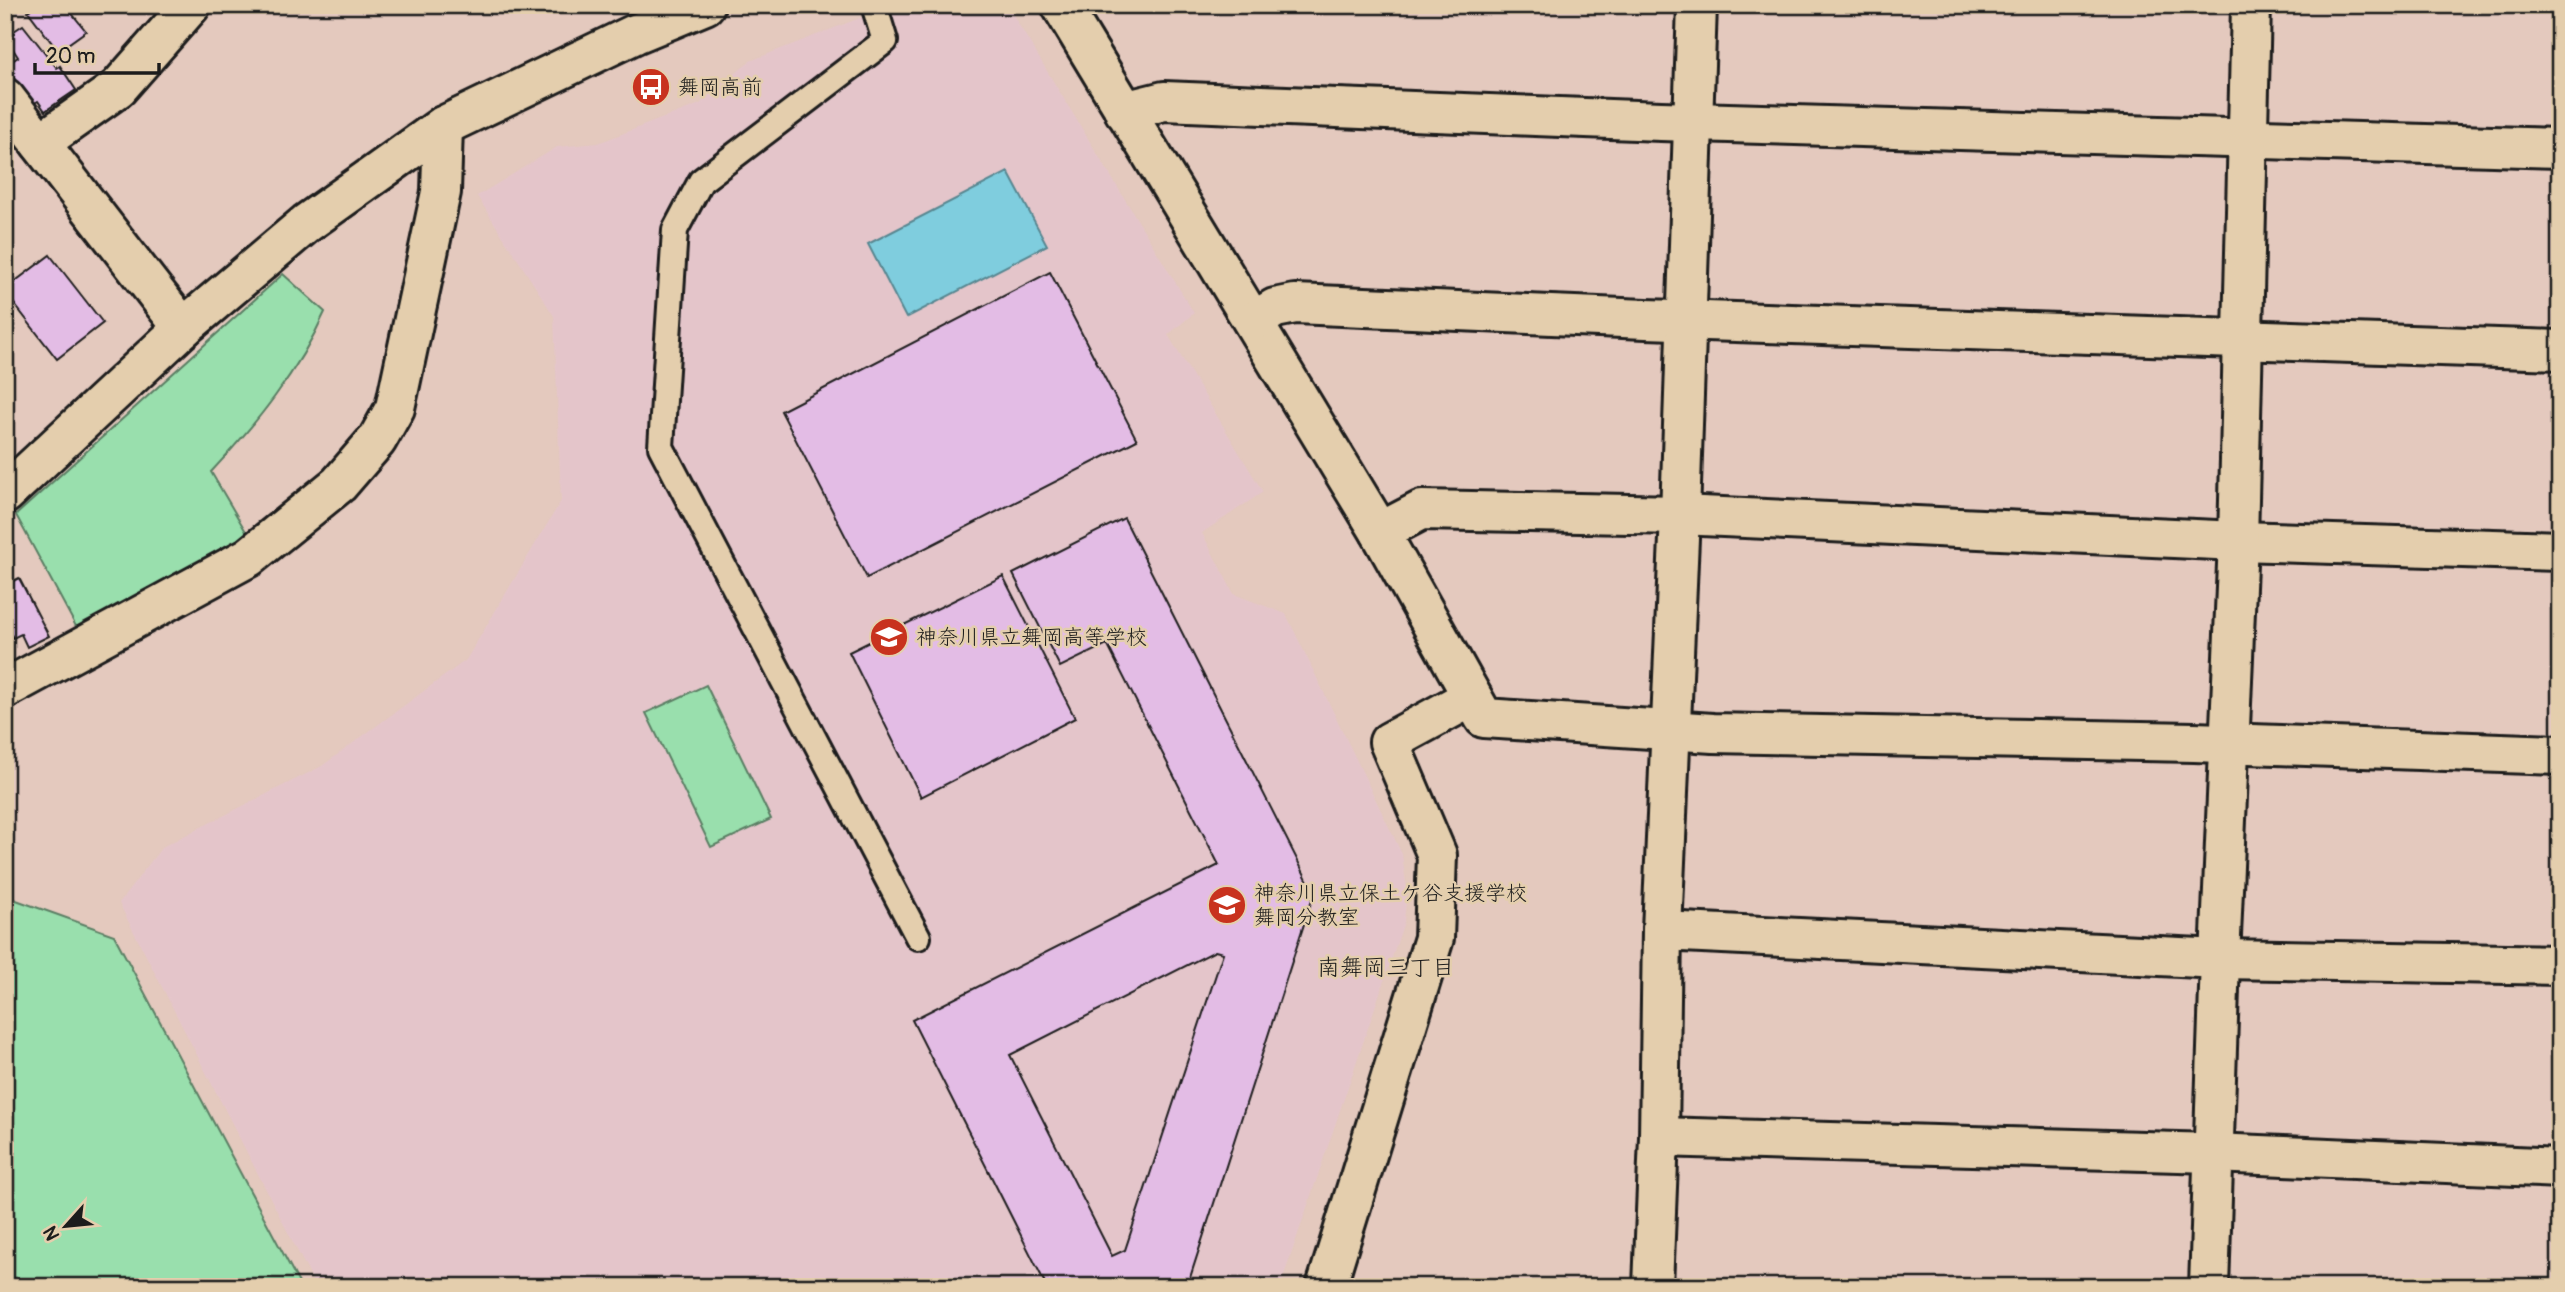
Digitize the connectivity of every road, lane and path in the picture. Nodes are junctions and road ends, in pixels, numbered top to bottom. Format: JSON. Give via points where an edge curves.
{"nodes":[{"id":1,"x":191,"y":5,"type":"edge"},
{"id":2,"x":705,"y":5,"type":"edge"},
{"id":3,"x":874,"y":5,"type":"edge"},
{"id":4,"x":1061,"y":5,"type":"edge"},
{"id":5,"x":1697,"y":5,"type":"edge"},
{"id":6,"x":2251,"y":5,"type":"edge"},
{"id":7,"x":5,"y":98,"type":"edge"},
{"id":8,"x":1124,"y":111,"type":"junction"},
{"id":9,"x":1694,"y":122,"type":"junction"},
{"id":10,"x":443,"y":126,"type":"junction"},
{"id":11,"x":2246,"y":139,"type":"junction"},
{"id":12,"x":40,"y":143,"type":"junction"},
{"id":13,"x":2560,"y":148,"type":"edge"},
{"id":14,"x":1687,"y":320,"type":"junction"},
{"id":15,"x":1254,"y":321,"type":"junction"},
{"id":16,"x":183,"y":328,"type":"junction"},
{"id":17,"x":2243,"y":339,"type":"junction"},
{"id":18,"x":2560,"y":351,"type":"edge"},
{"id":19,"x":5,"y":494,"type":"edge"},
{"id":20,"x":1680,"y":515,"type":"junction"},
{"id":21,"x":1380,"y":532,"type":"junction"},
{"id":22,"x":2238,"y":541,"type":"junction"},
{"id":23,"x":2560,"y":551,"type":"edge"},
{"id":24,"x":5,"y":689,"type":"edge"},
{"id":25,"x":1472,"y":697,"type":"junction"},
{"id":26,"x":1670,"y":730,"type":"junction"},
{"id":27,"x":2229,"y":743,"type":"junction"},
{"id":28,"x":2560,"y":755,"type":"edge"},
{"id":29,"x":1662,"y":931,"type":"junction"},
{"id":30,"x":918,"y":937,"type":"dead end"},
{"id":31,"x":2220,"y":959,"type":"junction"},
{"id":32,"x":2560,"y":965,"type":"edge"},
{"id":33,"x":1659,"y":1137,"type":"junction"},
{"id":34,"x":2213,"y":1153,"type":"junction"},
{"id":35,"x":2560,"y":1168,"type":"edge"},
{"id":36,"x":1326,"y":1287,"type":"edge"},
{"id":37,"x":1653,"y":1287,"type":"edge"},
{"id":38,"x":2209,"y":1287,"type":"edge"}],
"edges":[{"from":1,"to":12,"type":"street","via":[[118,88]]},
{"from":2,"to":10,"type":"street"},
{"from":3,"to":30,"type":"lane","via":[[885,41],[701,181],[676,230],[661,447]]},
{"from":4,"to":8,"type":"street"},
{"from":5,"to":9,"type":"street"},
{"from":6,"to":11,"type":"street"},
{"from":7,"to":12,"type":"street"},
{"from":8,"to":9,"type":"street","via":[[1164,101]]},
{"from":8,"to":15,"type":"street"},
{"from":9,"to":11,"type":"street"},
{"from":9,"to":14,"type":"street"},
{"from":10,"to":16,"type":"street","via":[[307,223]]},
{"from":10,"to":24,"type":"street","via":[[441,192],[395,408],[377,440],[339,484],[249,557]]},
{"from":11,"to":13,"type":"street"},
{"from":11,"to":17,"type":"street"},
{"from":12,"to":16,"type":"street"},
{"from":14,"to":15,"type":"street","via":[[1295,304],[1275,308]]},
{"from":14,"to":17,"type":"street"},
{"from":14,"to":20,"type":"street"},
{"from":15,"to":21,"type":"street"},
{"from":16,"to":19,"type":"street"},
{"from":17,"to":18,"type":"street"},
{"from":17,"to":22,"type":"street"},
{"from":20,"to":21,"type":"street","via":[[1422,510]]},
{"from":20,"to":22,"type":"street"},
{"from":20,"to":26,"type":"street"},
{"from":21,"to":25,"type":"street"},
{"from":22,"to":23,"type":"street"},
{"from":22,"to":27,"type":"street"},
{"from":25,"to":26,"type":"street","via":[[1484,718]]},
{"from":25,"to":36,"type":"street","via":[[1389,742],[1437,855],[1434,938]]},
{"from":26,"to":27,"type":"street"},
{"from":26,"to":29,"type":"street"},
{"from":27,"to":28,"type":"street"},
{"from":27,"to":31,"type":"street"},
{"from":29,"to":31,"type":"street"},
{"from":29,"to":33,"type":"street"},
{"from":31,"to":32,"type":"street"},
{"from":31,"to":34,"type":"street"},
{"from":33,"to":34,"type":"street"},
{"from":33,"to":37,"type":"street"},
{"from":34,"to":35,"type":"street"},
{"from":34,"to":38,"type":"street"}]}
